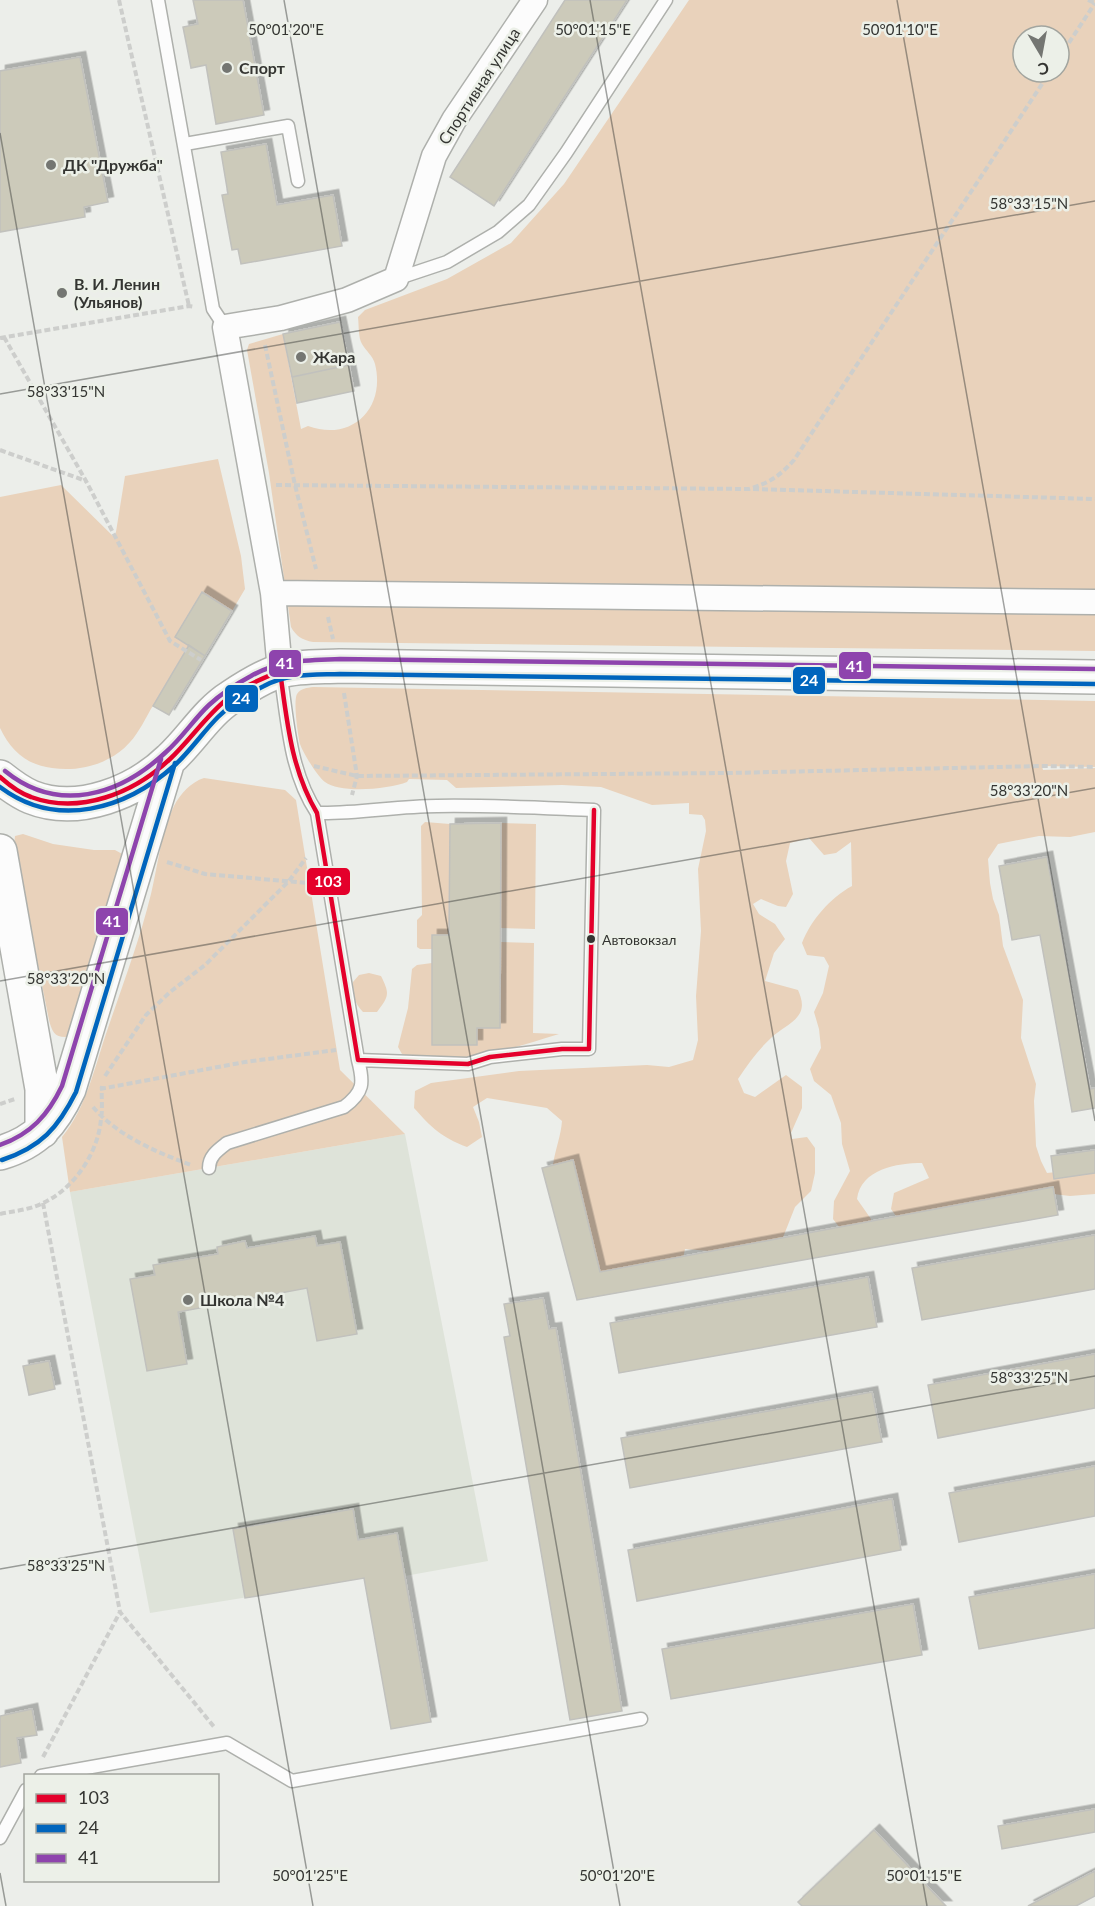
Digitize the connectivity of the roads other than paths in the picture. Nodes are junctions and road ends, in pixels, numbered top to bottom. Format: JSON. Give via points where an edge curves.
{"nodes":[{"id":1,"x":158,"y":0,"type":"edge"},
{"id":2,"x":535,"y":0,"type":"edge"},
{"id":3,"x":666,"y":0,"type":"edge"},
{"id":4,"x":185,"y":144,"type":"junction"},
{"id":5,"x":298,"y":181,"type":"dead end"},
{"id":6,"x":396,"y":279,"type":"junction"},
{"id":7,"x":225,"y":327,"type":"junction"},
{"id":8,"x":273,"y":593,"type":"junction"},
{"id":9,"x":1095,"y":602,"type":"edge"},
{"id":10,"x":280,"y":671,"type":"junction"},
{"id":11,"x":1095,"y":677,"type":"edge"},
{"id":12,"x":168,"y":761,"type":"junction"},
{"id":13,"x":0,"y":777,"type":"edge"},
{"id":14,"x":317,"y":813,"type":"junction"},
{"id":15,"x":0,"y":851,"type":"edge"},
{"id":16,"x":358,"y":1060,"type":"junction"},
{"id":17,"x":66,"y":1090,"type":"junction"},
{"id":18,"x":0,"y":1153,"type":"edge"},
{"id":19,"x":209,"y":1168,"type":"dead end"},
{"id":20,"x":641,"y":1719,"type":"dead end"},
{"id":21,"x":40,"y":1770,"type":"edge"},
{"id":22,"x":24,"y":1794,"type":"edge"},
{"id":23,"x":0,"y":1838,"type":"edge"}],
"edges":[{"from":1,"to":4,"type":"lane"},
{"from":2,"to":6,"type":"street","name":"Спортивная улица","via":[[434,156]]},
{"from":3,"to":6,"type":"lane","via":[[529,205],[498,232],[447,262]]},
{"from":4,"to":5,"type":"lane","via":[[288,126]]},
{"from":4,"to":7,"type":"lane","via":[[213,309]]},
{"from":6,"to":7,"type":"street","via":[[347,300]]},
{"from":7,"to":8,"type":"street"},
{"from":8,"to":9,"type":"street"},
{"from":8,"to":10,"type":"street"},
{"from":10,"to":11,"type":"main road","via":[[340,666]]},
{"from":10,"to":12,"type":"main road","via":[[228,699]]},
{"from":10,"to":14,"type":"lane","via":[[298,777]]},
{"from":12,"to":13,"type":"main road","via":[[133,787],[84,802],[32,797]]},
{"from":12,"to":17,"type":"main road"},
{"from":14,"to":16,"type":"lane"},
{"from":14,"to":16,"type":"lane","via":[[436,806],[594,810],[589,1049],[562,1048],[468,1064]]},
{"from":15,"to":17,"type":"main road"},
{"from":16,"to":19,"type":"lane","via":[[363,1078],[360,1089],[344,1107],[227,1143],[214,1154]]},
{"from":17,"to":18,"type":"main road","via":[[42,1131],[27,1143]]},
{"from":20,"to":21,"type":"lane","via":[[292,1781],[227,1743]]},
{"from":22,"to":23,"type":"lane"}]}
